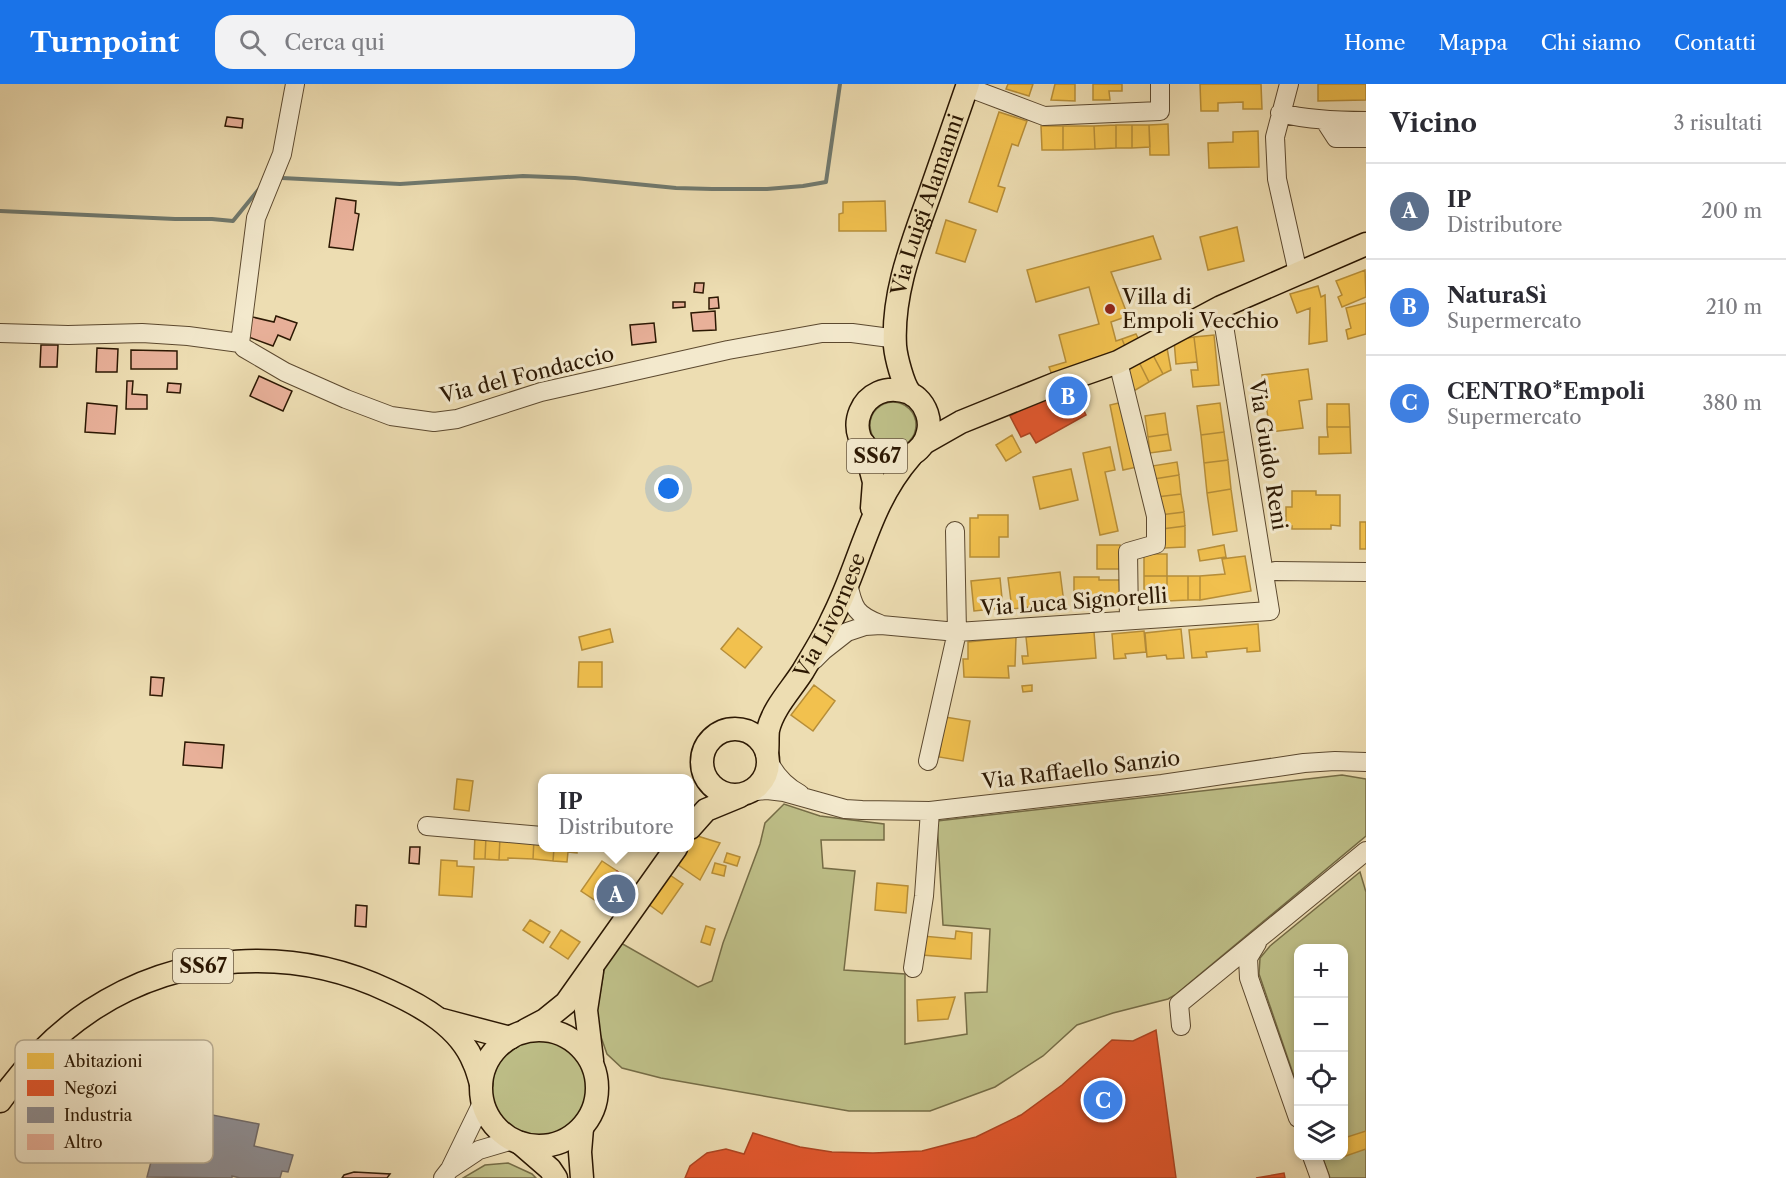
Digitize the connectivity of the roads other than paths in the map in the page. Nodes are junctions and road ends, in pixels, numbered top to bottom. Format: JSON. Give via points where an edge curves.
{"nodes":[{"id":1,"x":295,"y":84,"type":"edge"},
{"id":2,"x":1161,"y":84,"type":"edge"},
{"id":3,"x":1289,"y":84,"type":"edge"},
{"id":4,"x":968,"y":86,"type":"edge"},
{"id":5,"x":1280,"y":113,"type":"junction"},
{"id":6,"x":1325,"y":121,"type":"junction"},
{"id":7,"x":1366,"y":121,"type":"edge"},
{"id":8,"x":1366,"y":138,"type":"edge"},
{"id":9,"x":1366,"y":244,"type":"edge"},
{"id":10,"x":1298,"y":273,"type":"junction"},
{"id":11,"x":1221,"y":307,"type":"junction"},
{"id":12,"x":893,"y":332,"type":"junction"},
{"id":13,"x":0,"y":333,"type":"edge"},
{"id":14,"x":240,"y":344,"type":"junction"},
{"id":15,"x":1118,"y":362,"type":"junction"},
{"id":16,"x":910,"y":393,"type":"junction"},
{"id":17,"x":874,"y":394,"type":"junction"},
{"id":18,"x":864,"y":444,"type":"junction"},
{"id":19,"x":918,"y":449,"type":"junction"},
{"id":20,"x":869,"y":525,"type":"junction"},
{"id":21,"x":955,"y":531,"type":"dead end"},
{"id":22,"x":1275,"y":571,"type":"dead end"},
{"id":23,"x":1366,"y":572,"type":"edge"},
{"id":24,"x":848,"y":583,"type":"junction"},
{"id":25,"x":1270,"y":611,"type":"joint"},
{"id":26,"x":1129,"y":620,"type":"junction"},
{"id":27,"x":882,"y":625,"type":"junction"},
{"id":28,"x":957,"y":632,"type":"junction"},
{"id":29,"x":802,"y":672,"type":"junction"},
{"id":30,"x":782,"y":700,"type":"junction"},
{"id":31,"x":732,"y":728,"type":"junction"},
{"id":32,"x":768,"y":756,"type":"junction"},
{"id":33,"x":928,"y":761,"type":"dead end"},
{"id":34,"x":1363,"y":764,"type":"edge"},
{"id":35,"x":702,"y":770,"type":"junction"},
{"id":36,"x":747,"y":793,"type":"junction"},
{"id":37,"x":812,"y":800,"type":"junction"},
{"id":38,"x":930,"y":811,"type":"junction"},
{"id":39,"x":694,"y":817,"type":"edge"},
{"id":40,"x":694,"y":823,"type":"edge"},
{"id":41,"x":427,"y":826,"type":"dead end"},
{"id":42,"x":538,"y":836,"type":"edge"},
{"id":43,"x":1366,"y":851,"type":"edge"},
{"id":44,"x":672,"y":852,"type":"edge"},
{"id":45,"x":1259,"y":939,"type":"junction"},
{"id":46,"x":593,"y":965,"type":"junction"},
{"id":47,"x":913,"y":968,"type":"dead end"},
{"id":48,"x":441,"y":1020,"type":"junction"},
{"id":49,"x":1181,"y":1026,"type":"dead end"},
{"id":50,"x":515,"y":1036,"type":"junction"},
{"id":51,"x":53,"y":1040,"type":"edge"},
{"id":52,"x":592,"y":1064,"type":"junction"},
{"id":53,"x":15,"y":1082,"type":"edge"},
{"id":54,"x":482,"y":1093,"type":"junction"},
{"id":55,"x":0,"y":1101,"type":"edge"},
{"id":56,"x":1295,"y":1106,"type":"edge"},
{"id":57,"x":582,"y":1128,"type":"junction"},
{"id":58,"x":516,"y":1141,"type":"junction"},
{"id":59,"x":1314,"y":1160,"type":"edge"},
{"id":60,"x":447,"y":1174,"type":"edge"},
{"id":61,"x":556,"y":1178,"type":"edge"},
{"id":62,"x":582,"y":1178,"type":"edge"},
{"id":63,"x":1320,"y":1178,"type":"edge"}],
"edges":[{"from":1,"to":14,"type":"street","via":[[282,154],[256,218]]},
{"from":2,"to":4,"type":"street","via":[[1160,111],[1044,116]]},
{"from":3,"to":5,"type":"street"},
{"from":4,"to":12,"type":"main road","name":"Via Luigi Alamanni","via":[[908,255]]},
{"from":5,"to":6,"type":"street"},
{"from":5,"to":10,"type":"street","via":[[1275,137],[1277,179]]},
{"from":6,"to":7,"type":"street"},
{"from":6,"to":8,"type":"street","via":[[1336,138]]},
{"from":9,"to":10,"type":"main road","name":"Via Livornese"},
{"from":10,"to":11,"type":"main road","name":"Via Livornese"},
{"from":11,"to":15,"type":"main road","name":"Via Livornese"},
{"from":11,"to":25,"type":"street","name":"Via Guido Reni"},
{"from":12,"to":14,"type":"street","name":"Via del Fondaccio","via":[[822,333],[728,350],[541,392],[457,419],[434,422],[391,416],[346,399],[285,372]]},
{"from":12,"to":16,"type":"main road","name":"Via Luigi Alamanni"},
{"from":12,"to":17,"type":"main road","name":"Via Luigi Alamanni","via":[[886,369]]},
{"from":13,"to":14,"type":"street","via":[[142,333]]},
{"from":15,"to":19,"type":"main road","name":"Via Livornese","via":[[961,422]]},
{"from":15,"to":26,"type":"street","via":[[1156,516],[1156,544],[1128,552]]},
{"from":16,"to":17,"type":"main road","via":[[892,389]]},
{"from":16,"to":19,"type":"main road","number":"SS67","via":[[926,409],[929,421],[928,432]]},
{"from":17,"to":18,"type":"main road","name":"Via Livornese","number":"SS67","via":[[860,411],[859,434]]},
{"from":18,"to":19,"type":"main road","name":"Via Livornese","number":"SS67","via":[[880,458],[891,460]]},
{"from":18,"to":20,"type":"main road","name":"Via Livornese","number":"SS67","via":[[874,482]]},
{"from":19,"to":20,"type":"main road","name":"Via Livornese","number":"SS67","via":[[891,481]]},
{"from":20,"to":24,"type":"main road","name":"Via Livornese","number":"SS67"},
{"from":21,"to":28,"type":"street"},
{"from":22,"to":23,"type":"street"},
{"from":24,"to":27,"type":"street","via":[[858,613]]},
{"from":24,"to":29,"type":"main road","name":"Via Livornese","number":"SS67"},
{"from":25,"to":26,"type":"street","name":"Via Luca Signorelli"},
{"from":26,"to":28,"type":"street","name":"Via Luca Signorelli"},
{"from":27,"to":28,"type":"street","name":"Via Luca Signorelli"},
{"from":27,"to":29,"type":"street","via":[[847,632]]},
{"from":28,"to":33,"type":"street"},
{"from":29,"to":30,"type":"main road","name":"Via Livornese","number":"SS67"},
{"from":30,"to":31,"type":"main road","name":"Via Livornese","number":"SS67","via":[[755,722]]},
{"from":30,"to":32,"type":"main road","name":"Via Livornese","number":"SS67","via":[[768,732]]},
{"from":31,"to":32,"type":"main road","via":[[754,734]]},
{"from":31,"to":35,"type":"main road","name":"Via Livornese","number":"SS67","via":[[707,742]]},
{"from":32,"to":36,"type":"main road","name":"Via Livornese","number":"SS67","via":[[763,779]]},
{"from":32,"to":37,"type":"street","name":"Via Raffaello Sanzio","via":[[778,777]]},
{"from":34,"to":38,"type":"street","name":"Via Raffaello Sanzio","via":[[1304,763]]},
{"from":35,"to":36,"type":"main road","via":[[706,780],[723,794]]},
{"from":35,"to":39,"type":"main road","name":"Via Livornese","number":"SS67"},
{"from":36,"to":37,"type":"street","name":"Via Raffaello Sanzio","via":[[767,790]]},
{"from":36,"to":40,"type":"main road","name":"Via Livornese","number":"SS67","via":[[706,810]]},
{"from":37,"to":38,"type":"street","name":"Via Raffaello Sanzio","via":[[845,809]]},
{"from":38,"to":47,"type":"street","via":[[924,896]]},
{"from":41,"to":42,"type":"street"},
{"from":43,"to":45,"type":"street"},
{"from":44,"to":46,"type":"main road","number":"SS67"},
{"from":45,"to":49,"type":"street","via":[[1179,1004]]},
{"from":45,"to":56,"type":"street","via":[[1248,958],[1249,978]]},
{"from":46,"to":50,"type":"main road","number":"SS67","via":[[566,1003]]},
{"from":46,"to":52,"type":"main road","number":"SS67","via":[[586,1010]]},
{"from":48,"to":50,"type":"main road","number":"SS67"},
{"from":48,"to":51,"type":"main road","number":"SS67","via":[[393,992],[343,973],[304,963],[232,961],[148,980],[88,1012]]},
{"from":48,"to":54,"type":"main road","number":"SS67","via":[[470,1053]]},
{"from":50,"to":52,"type":"main road","number":"SS67","via":[[543,1030],[565,1036],[584,1050]]},
{"from":50,"to":54,"type":"main road","number":"SS67","via":[[493,1053],[487,1063]]},
{"from":52,"to":57,"type":"main road","number":"SS67","via":[[597,1098]]},
{"from":53,"to":55,"type":"main road","number":"SS67"},
{"from":54,"to":58,"type":"main road","number":"SS67","via":[[489,1117],[499,1130]]},
{"from":54,"to":60,"type":"street","number":"SS67"},
{"from":57,"to":58,"type":"main road","number":"SS67","via":[[553,1145]]},
{"from":57,"to":62,"type":"main road"},
{"from":58,"to":60,"type":"street","number":"SS67","via":[[479,1150]]},
{"from":58,"to":61,"type":"main road"},
{"from":59,"to":63,"type":"street"}]}
